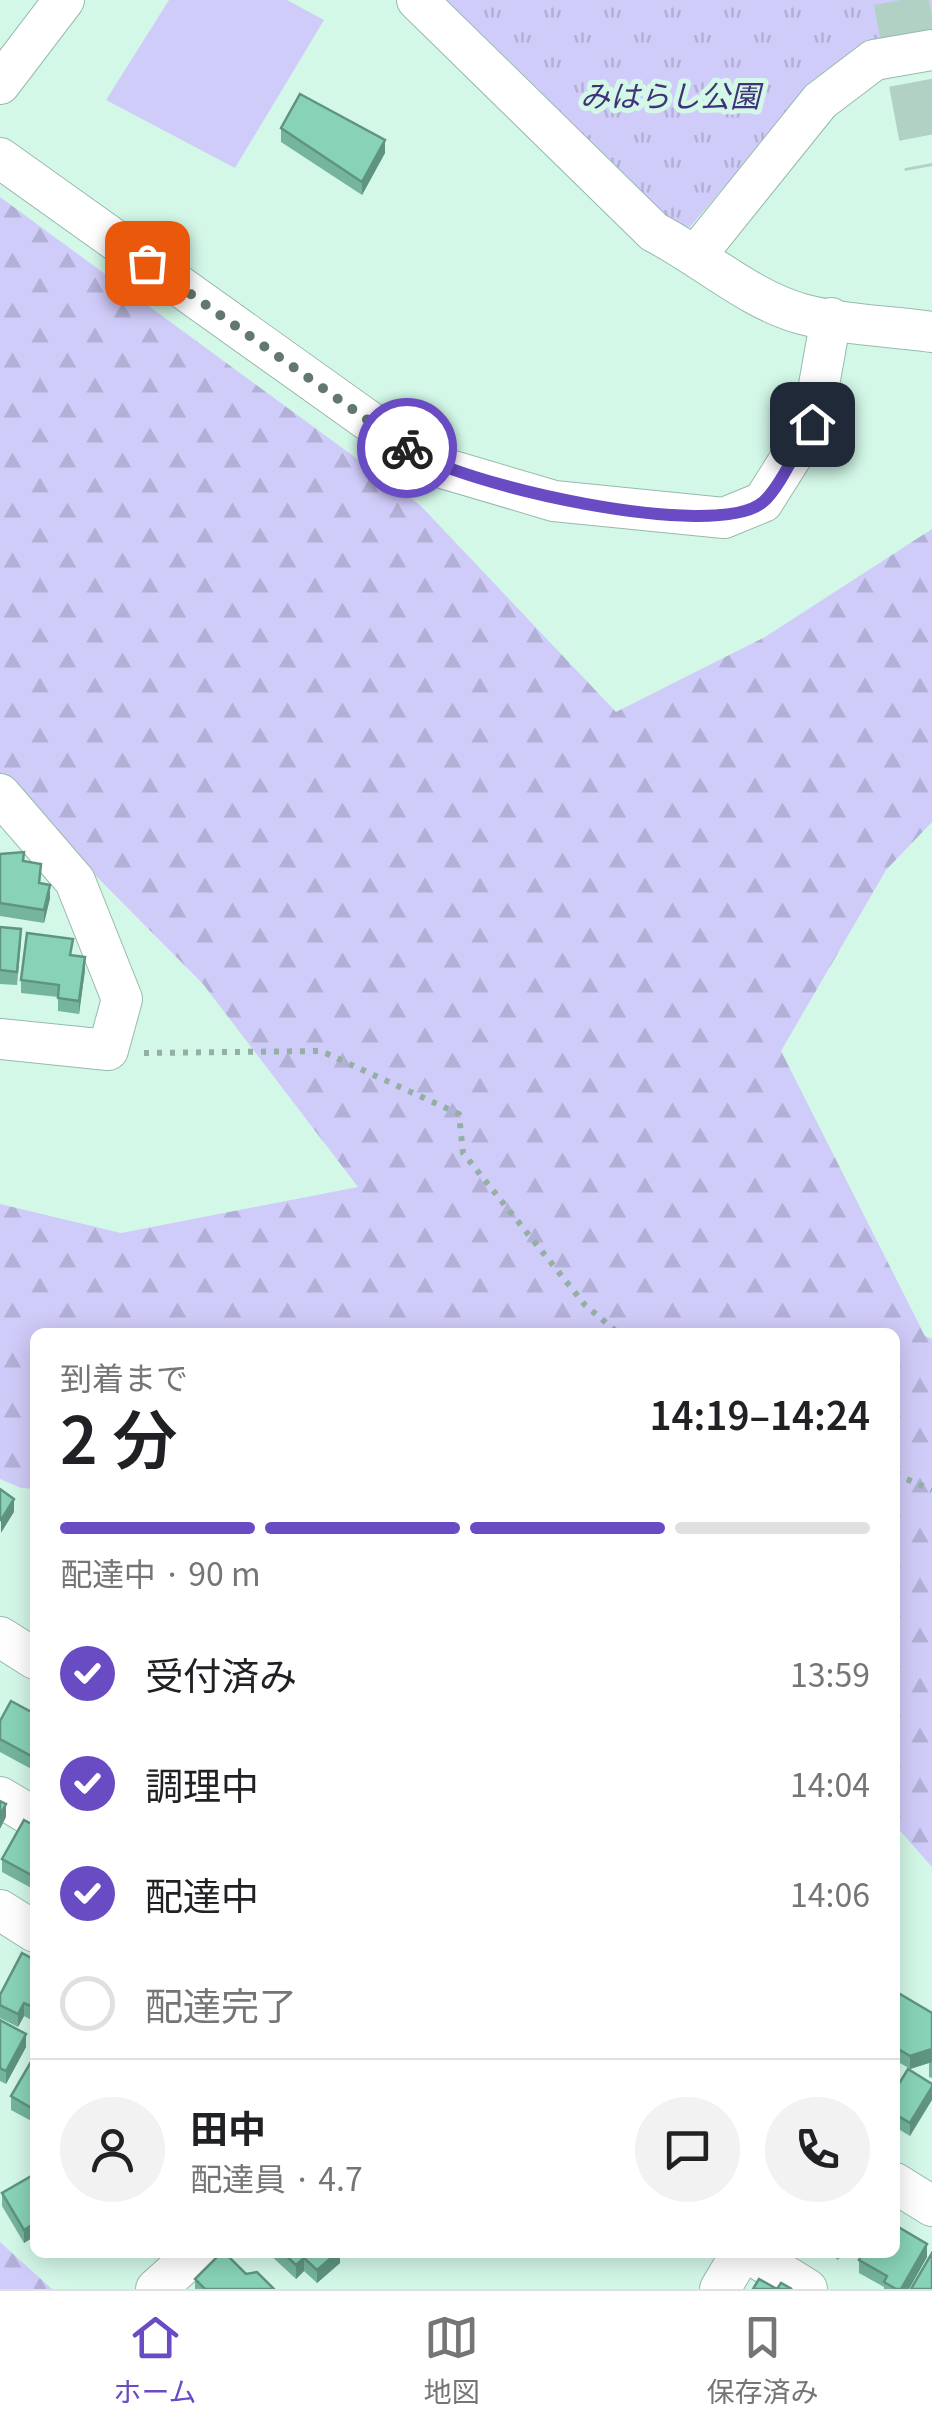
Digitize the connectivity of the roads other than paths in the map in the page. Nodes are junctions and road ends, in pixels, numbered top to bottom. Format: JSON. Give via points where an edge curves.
{"nodes":[{"id":1,"x":64,"y":0,"type":"edge"},
{"id":2,"x":417,"y":0,"type":"edge"},
{"id":3,"x":932,"y":50,"type":"edge"},
{"id":4,"x":0,"y":84,"type":"edge"},
{"id":5,"x":0,"y":158,"type":"edge"},
{"id":6,"x":697,"y":254,"type":"junction"},
{"id":7,"x":831,"y":318,"type":"junction"},
{"id":8,"x":932,"y":332,"type":"edge"},
{"id":9,"x":0,"y":794,"type":"edge"},
{"id":10,"x":0,"y":835,"type":"edge"},
{"id":11,"x":41,"y":841,"type":"junction"},
{"id":12,"x":0,"y":1039,"type":"edge"},
{"id":13,"x":0,"y":1638,"type":"edge"},
{"id":14,"x":30,"y":1656,"type":"edge"},
{"id":15,"x":0,"y":1797,"type":"edge"},
{"id":16,"x":30,"y":1815,"type":"edge"},
{"id":17,"x":0,"y":1910,"type":"edge"},
{"id":18,"x":30,"y":1929,"type":"edge"},
{"id":19,"x":900,"y":2186,"type":"edge"},
{"id":20,"x":932,"y":2206,"type":"edge"},
{"id":21,"x":190,"y":2258,"type":"edge"},
{"id":22,"x":740,"y":2258,"type":"edge"},
{"id":23,"x":754,"y":2258,"type":"edge"},
{"id":24,"x":156,"y":2289,"type":"edge"},
{"id":25,"x":720,"y":2289,"type":"edge"},
{"id":26,"x":808,"y":2289,"type":"edge"}],
"edges":[{"from":1,"to":4,"type":"street"},
{"from":2,"to":6,"type":"street","via":[[654,232]]},
{"from":3,"to":6,"type":"street","via":[[874,60],[820,101]]},
{"from":5,"to":7,"type":"street","via":[[429,464],[554,501],[724,518],[762,502],[812,424]]},
{"from":6,"to":7,"type":"street","via":[[745,289],[802,314]]},
{"from":7,"to":8,"type":"street"},
{"from":9,"to":11,"type":"street"},
{"from":10,"to":11,"type":"street"},
{"from":11,"to":12,"type":"street","via":[[76,881],[122,999],[108,1050]]},
{"from":13,"to":14,"type":"street"},
{"from":15,"to":16,"type":"street"},
{"from":17,"to":18,"type":"street"},
{"from":19,"to":20,"type":"street"},
{"from":21,"to":24,"type":"street"},
{"from":22,"to":25,"type":"street"},
{"from":23,"to":26,"type":"street"}]}
